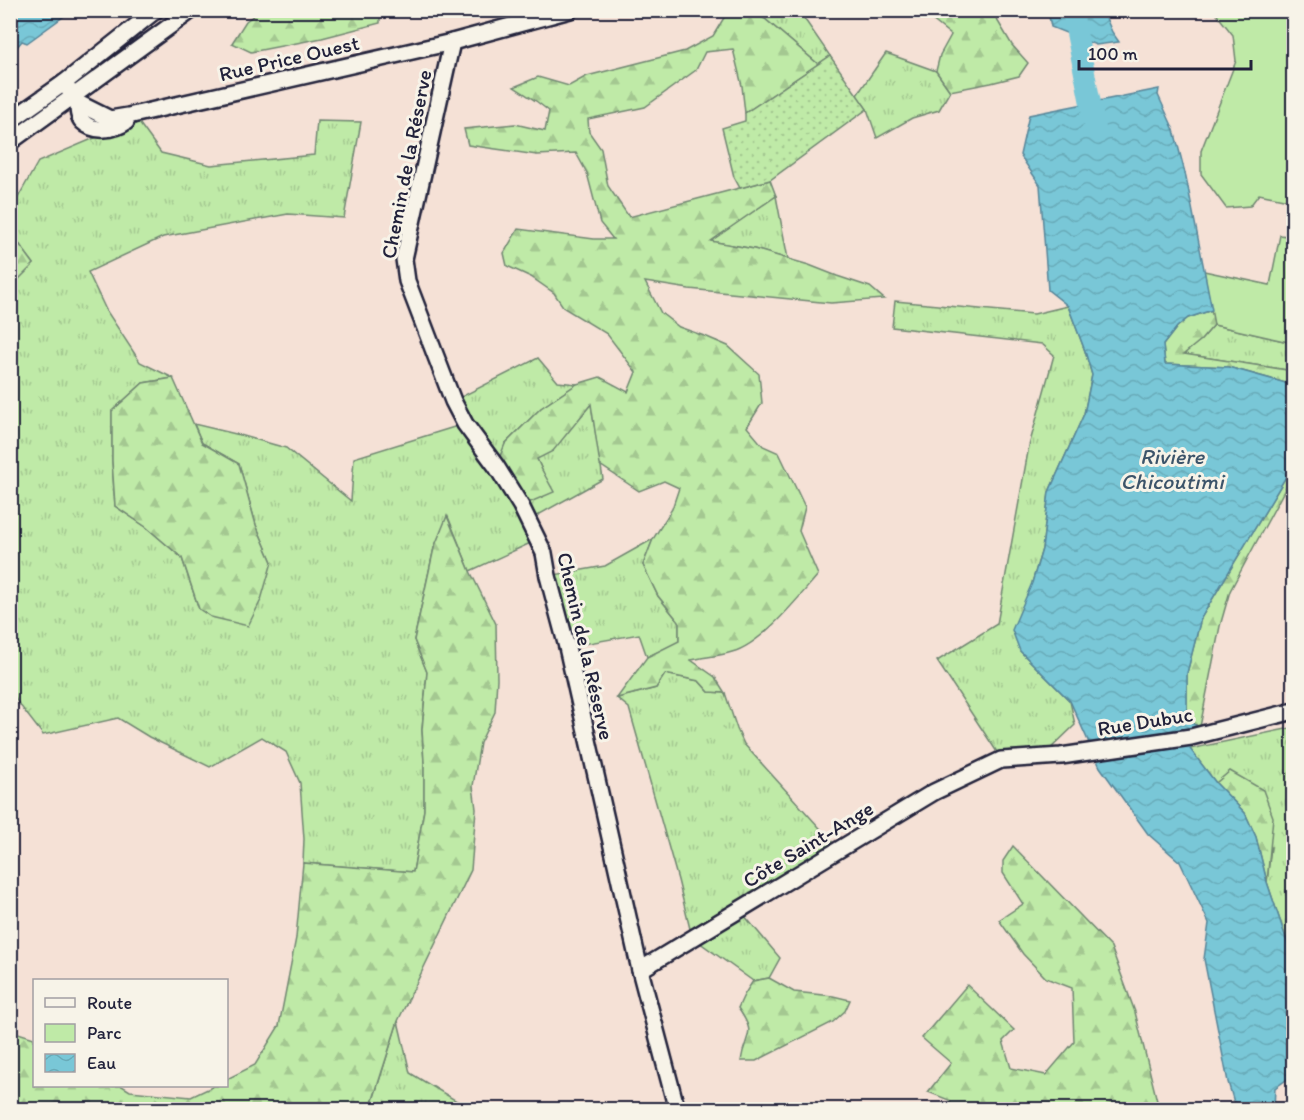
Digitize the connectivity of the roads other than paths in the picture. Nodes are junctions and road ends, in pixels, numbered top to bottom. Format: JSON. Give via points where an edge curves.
{"nodes":[{"id":1,"x":156,"y":10,"type":"edge"},
{"id":2,"x":192,"y":10,"type":"edge"},
{"id":3,"x":570,"y":10,"type":"edge"},
{"id":4,"x":452,"y":42,"type":"junction"},
{"id":5,"x":64,"y":82,"type":"junction"},
{"id":6,"x":76,"y":99,"type":"junction"},
{"id":7,"x":10,"y":121,"type":"edge"},
{"id":8,"x":10,"y":142,"type":"edge"},
{"id":9,"x":1293,"y":711,"type":"edge"},
{"id":10,"x":1001,"y":760,"type":"joint"},
{"id":11,"x":640,"y":970,"type":"junction"},
{"id":12,"x":677,"y":1110,"type":"edge"}],
"edges":[{"from":1,"to":5,"type":"street"},
{"from":2,"to":6,"type":"street"},
{"from":3,"to":4,"type":"street","name":"Rue Price Ouest"},
{"from":4,"to":6,"type":"street","name":"Rue Price Ouest","via":[[139,114],[122,125],[102,130],[84,123]]},
{"from":4,"to":11,"type":"street","name":"Chemin de la Réserve","via":[[404,259],[407,281],[453,401],[521,506],[544,553]]},
{"from":5,"to":6,"type":"street"},
{"from":5,"to":7,"type":"street"},
{"from":6,"to":8,"type":"street"},
{"from":9,"to":10,"type":"street","name":"Rue Dubuc","via":[[1191,736],[1060,756]]},
{"from":10,"to":11,"type":"street","name":"Côte Saint-Ange","via":[[934,792]]},
{"from":11,"to":12,"type":"street","name":"Chemin de la Réserve"}]}
